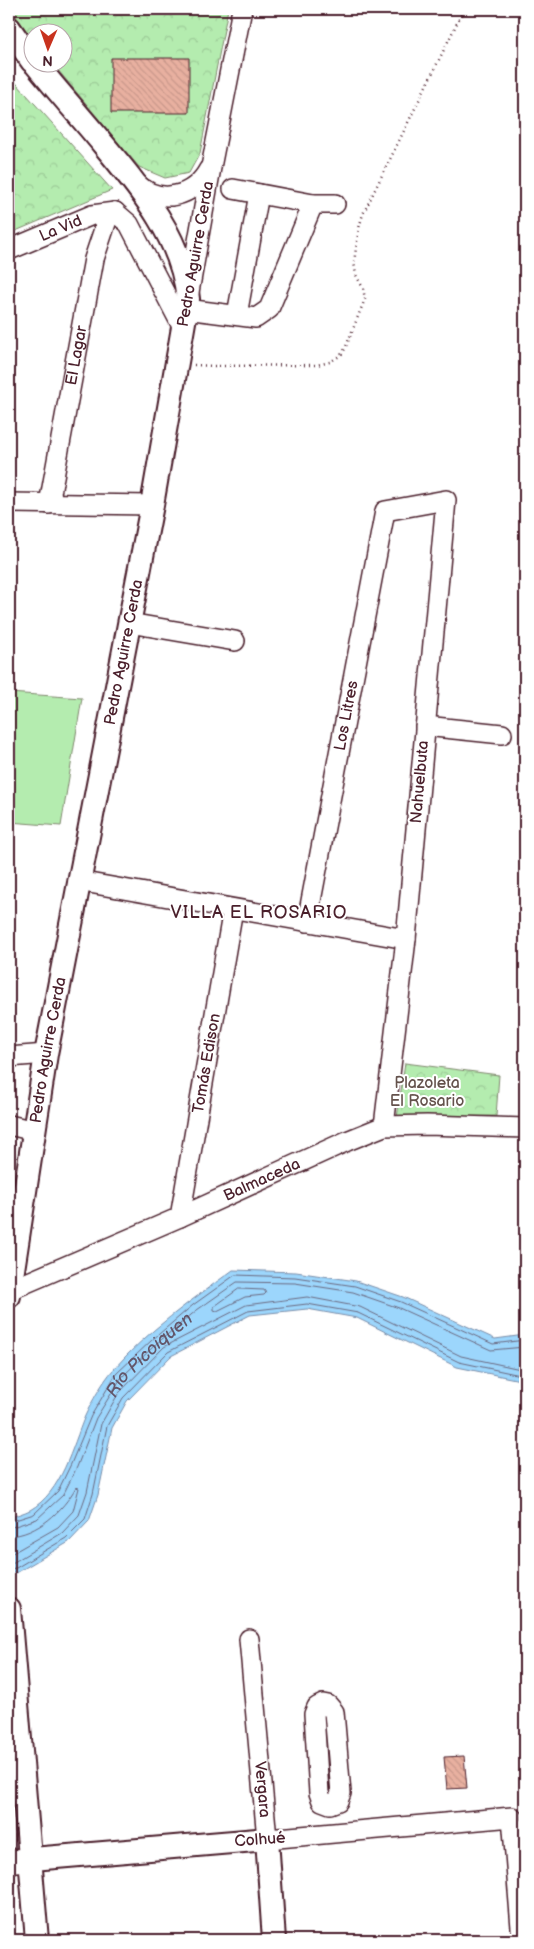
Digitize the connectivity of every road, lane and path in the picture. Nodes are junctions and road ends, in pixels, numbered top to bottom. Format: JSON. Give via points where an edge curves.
{"nodes":[{"id":1,"x":242,"y":9,"type":"edge"},
{"id":2,"x":464,"y":9,"type":"edge"},
{"id":3,"x":9,"y":28,"type":"edge"},
{"id":4,"x":22,"y":46,"type":"edge"},
{"id":5,"x":41,"y":72,"type":"edge"},
{"id":6,"x":212,"y":162,"type":"junction"},
{"id":7,"x":134,"y":181,"type":"junction"},
{"id":8,"x":233,"y":189,"type":"dead end"},
{"id":9,"x":259,"y":194,"type":"junction"},
{"id":10,"x":314,"y":204,"type":"junction"},
{"id":11,"x":335,"y":204,"type":"dead end"},
{"id":12,"x":115,"y":212,"type":"junction"},
{"id":13,"x":9,"y":250,"type":"edge"},
{"id":14,"x":186,"y":312,"type":"junction"},
{"id":15,"x":237,"y":315,"type":"junction"},
{"id":16,"x":177,"y":363,"type":"junction"},
{"id":17,"x":9,"y":503,"type":"edge"},
{"id":18,"x":49,"y":504,"type":"junction"},
{"id":19,"x":152,"y":505,"type":"junction"},
{"id":20,"x":385,"y":511,"type":"joint"},
{"id":21,"x":129,"y":623,"type":"junction"},
{"id":22,"x":235,"y":641,"type":"dead end"},
{"id":23,"x":425,"y":726,"type":"junction"},
{"id":24,"x":502,"y":734,"type":"dead end"},
{"id":25,"x":78,"y":881,"type":"junction"},
{"id":26,"x":233,"y":909,"type":"junction"},
{"id":27,"x":307,"y":922,"type":"junction"},
{"id":28,"x":406,"y":940,"type":"junction"},
{"id":29,"x":46,"y":1054,"type":"junction"},
{"id":30,"x":9,"y":1057,"type":"edge"},
{"id":31,"x":9,"y":1125,"type":"edge"},
{"id":32,"x":384,"y":1126,"type":"junction"},
{"id":33,"x":525,"y":1128,"type":"edge"},
{"id":34,"x":34,"y":1131,"type":"junction"},
{"id":35,"x":180,"y":1217,"type":"junction"},
{"id":36,"x":10,"y":1281,"type":"edge"},
{"id":37,"x":9,"y":1609,"type":"edge"},
{"id":38,"x":249,"y":1639,"type":"dead end"},
{"id":39,"x":330,"y":1804,"type":"dead end"},
{"id":40,"x":332,"y":1834,"type":"junction"},
{"id":41,"x":267,"y":1839,"type":"junction"},
{"id":42,"x":20,"y":1860,"type":"edge"},
{"id":43,"x":37,"y":1940,"type":"edge"},
{"id":44,"x":274,"y":1940,"type":"edge"},
{"id":45,"x":522,"y":1940,"type":"edge"}],
"edges":[{"from":1,"to":6,"type":"street","name":"Pedro Aguirre Cerda"},
{"from":2,"to":16,"type":"path","via":[[363,214],[354,262],[365,299],[345,350],[336,359],[318,365]]},
{"from":3,"to":4,"type":"main road"},
{"from":5,"to":7,"type":"main road"},
{"from":6,"to":7,"type":"street","via":[[200,184],[178,196],[149,193]]},
{"from":6,"to":14,"type":"street","name":"Pedro Aguirre Cerda"},
{"from":7,"to":14,"type":"main road","via":[[176,251],[184,273]]},
{"from":8,"to":9,"type":"street"},
{"from":9,"to":10,"type":"street"},
{"from":9,"to":15,"type":"street"},
{"from":10,"to":11,"type":"street"},
{"from":10,"to":15,"type":"street","via":[[269,308],[256,318]]},
{"from":12,"to":13,"type":"street","name":"La Vid","via":[[92,215]]},
{"from":12,"to":14,"type":"street","via":[[130,224]]},
{"from":12,"to":18,"type":"street","name":"El Lagar","via":[[107,220],[94,259]]},
{"from":14,"to":15,"type":"street"},
{"from":14,"to":16,"type":"main road","name":"Pedro Aguirre Cerda"},
{"from":16,"to":19,"type":"main road","name":"Pedro Aguirre Cerda"},
{"from":17,"to":18,"type":"street"},
{"from":18,"to":19,"type":"street"},
{"from":19,"to":21,"type":"main road","name":"Pedro Aguirre Cerda"},
{"from":20,"to":23,"type":"street","name":"Nahuelbuta","via":[[446,500]]},
{"from":20,"to":27,"type":"street","name":"Los Litres"},
{"from":21,"to":22,"type":"street"},
{"from":21,"to":25,"type":"main road","name":"Pedro Aguirre Cerda"},
{"from":23,"to":24,"type":"street"},
{"from":23,"to":28,"type":"street","name":"Nahuelbuta"},
{"from":25,"to":26,"type":"street"},
{"from":25,"to":29,"type":"main road","name":"Pedro Aguirre Cerda"},
{"from":26,"to":27,"type":"street"},
{"from":26,"to":35,"type":"street","name":"Tomás Edison"},
{"from":27,"to":28,"type":"street"},
{"from":28,"to":32,"type":"street","name":"Nahuelbuta"},
{"from":29,"to":30,"type":"street"},
{"from":29,"to":34,"type":"main road","name":"Pedro Aguirre Cerda"},
{"from":31,"to":34,"type":"street"},
{"from":32,"to":33,"type":"street","name":"Balmaceda"},
{"from":32,"to":35,"type":"street","name":"Balmaceda"},
{"from":34,"to":36,"type":"main road","name":"Pedro Aguirre Cerda"},
{"from":35,"to":36,"type":"street","name":"Balmaceda"},
{"from":37,"to":42,"type":"main road"},
{"from":38,"to":41,"type":"street","name":"Vergara"},
{"from":39,"to":40,"type":"street"},
{"from":40,"to":41,"type":"street","name":"Colhué"},
{"from":40,"to":45,"type":"street","name":"Colhué","via":[[512,1817]]},
{"from":41,"to":42,"type":"main road","name":"Colhué"},
{"from":41,"to":44,"type":"main road","name":"Vergara"},
{"from":42,"to":43,"type":"main road"}]}
